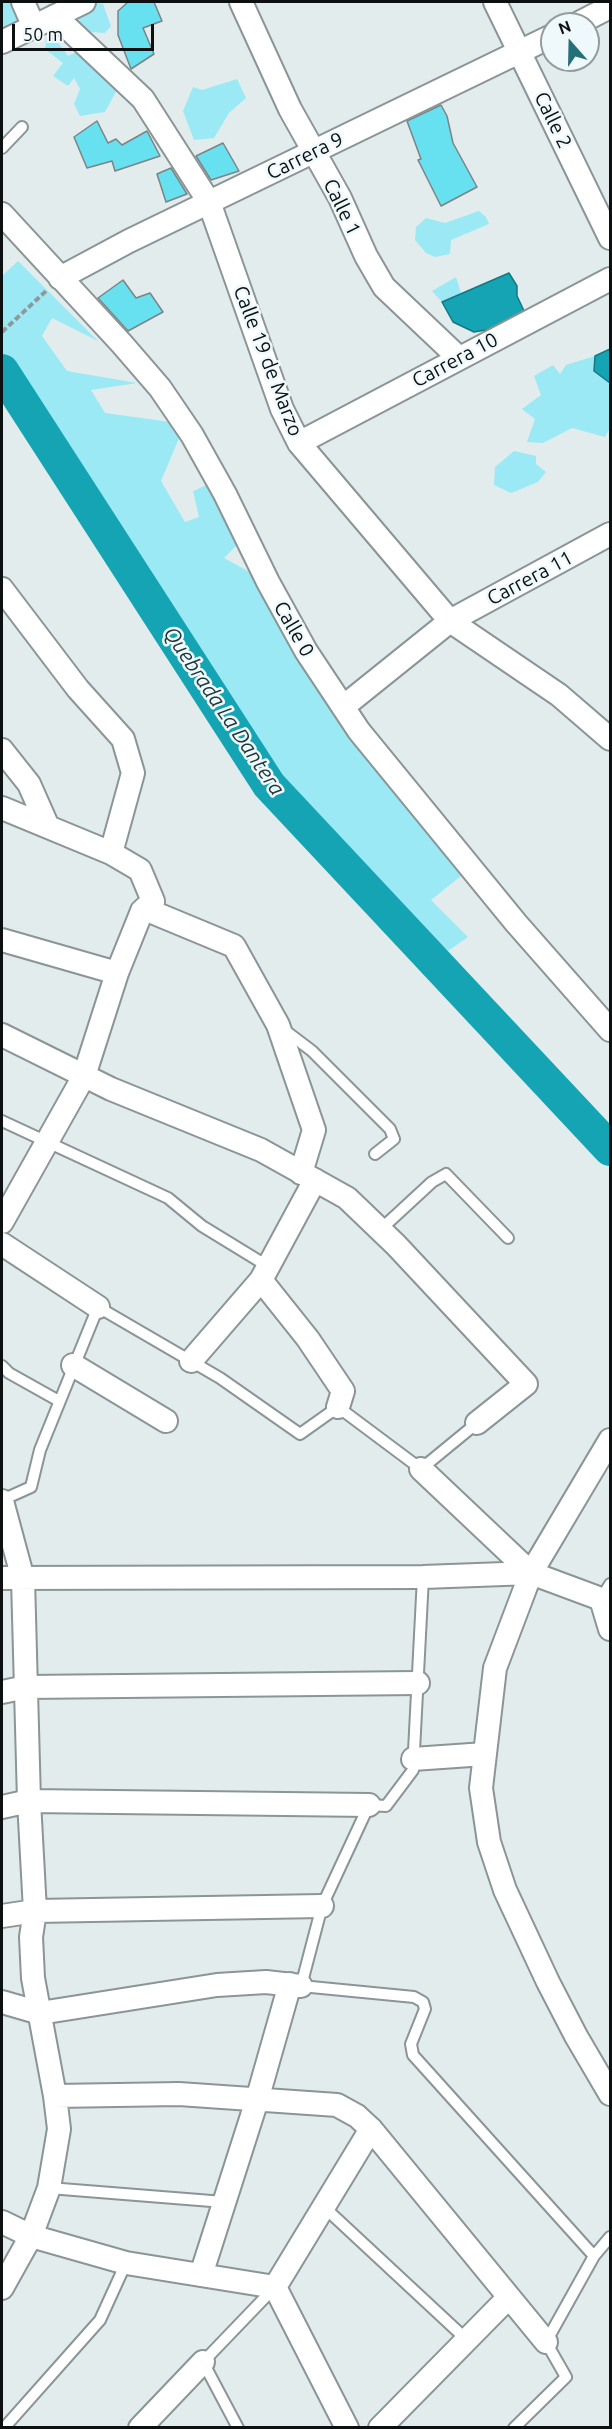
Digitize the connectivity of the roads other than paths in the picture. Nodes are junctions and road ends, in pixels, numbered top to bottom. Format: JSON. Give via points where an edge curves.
{"nodes":[{"id":1,"x":23,"y":2,"type":"edge"},
{"id":2,"x":84,"y":2,"type":"edge"},
{"id":3,"x":241,"y":2,"type":"edge"},
{"id":4,"x":495,"y":2,"type":"edge"},
{"id":5,"x":55,"y":16,"type":"junction"},
{"id":6,"x":34,"y":27,"type":"junction"},
{"id":7,"x":2,"y":42,"type":"edge"},
{"id":8,"x":540,"y":42,"type":"edge"},
{"id":9,"x":520,"y":52,"type":"junction"},
{"id":10,"x":22,"y":127,"type":"dead end"},
{"id":11,"x":2,"y":148,"type":"edge"},
{"id":12,"x":313,"y":152,"type":"junction"},
{"id":13,"x":209,"y":202,"type":"junction"},
{"id":14,"x":2,"y":214,"type":"edge"},
{"id":15,"x":610,"y":238,"type":"edge"},
{"id":16,"x":60,"y":278,"type":"junction"},
{"id":17,"x":610,"y":279,"type":"edge"},
{"id":18,"x":459,"y":358,"type":"junction"},
{"id":19,"x":299,"y":444,"type":"junction"},
{"id":20,"x":610,"y":534,"type":"edge"},
{"id":21,"x":2,"y":588,"type":"edge"},
{"id":22,"x":450,"y":621,"type":"junction"},
{"id":23,"x":343,"y":707,"type":"junction"},
{"id":24,"x":610,"y":739,"type":"edge"},
{"id":25,"x":2,"y":750,"type":"edge"},
{"id":26,"x":2,"y":808,"type":"edge"},
{"id":27,"x":48,"y":827,"type":"junction"},
{"id":28,"x":111,"y":853,"type":"junction"},
{"id":29,"x":142,"y":911,"type":"junction"},
{"id":30,"x":2,"y":940,"type":"edge"},
{"id":31,"x":117,"y":973,"type":"junction"},
{"id":32,"x":278,"y":1025,"type":"junction"},
{"id":33,"x":610,"y":1030,"type":"edge"},
{"id":34,"x":2,"y":1035,"type":"edge"},
{"id":35,"x":84,"y":1076,"type":"junction"},
{"id":36,"x":2,"y":1121,"type":"edge"},
{"id":37,"x":47,"y":1141,"type":"junction"},
{"id":38,"x":375,"y":1154,"type":"dead end"},
{"id":39,"x":308,"y":1176,"type":"junction"},
{"id":40,"x":2,"y":1222,"type":"edge"},
{"id":41,"x":380,"y":1230,"type":"junction"},
{"id":42,"x":508,"y":1238,"type":"dead end"},
{"id":43,"x":2,"y":1244,"type":"edge"},
{"id":44,"x":265,"y":1273,"type":"junction"},
{"id":45,"x":98,"y":1307,"type":"junction"},
{"id":46,"x":191,"y":1361,"type":"junction"},
{"id":47,"x":73,"y":1365,"type":"junction"},
{"id":48,"x":2,"y":1366,"type":"edge"},
{"id":49,"x":59,"y":1401,"type":"junction"},
{"id":50,"x":338,"y":1407,"type":"junction"},
{"id":51,"x":166,"y":1420,"type":"dead end"},
{"id":52,"x":477,"y":1423,"type":"joint"},
{"id":53,"x":610,"y":1440,"type":"edge"},
{"id":54,"x":421,"y":1470,"type":"junction"},
{"id":55,"x":2,"y":1500,"type":"edge"},
{"id":56,"x":531,"y":1573,"type":"junction"},
{"id":57,"x":423,"y":1577,"type":"junction"},
{"id":58,"x":12,"y":1578,"type":"edge"},
{"id":59,"x":606,"y":1592,"type":"edge"},
{"id":60,"x":610,"y":1629,"type":"edge"},
{"id":61,"x":417,"y":1683,"type":"junction"},
{"id":62,"x":26,"y":1687,"type":"junction"},
{"id":63,"x":2,"y":1692,"type":"edge"},
{"id":64,"x":485,"y":1754,"type":"junction"},
{"id":65,"x":413,"y":1759,"type":"junction"},
{"id":66,"x":29,"y":1801,"type":"junction"},
{"id":67,"x":369,"y":1805,"type":"junction"},
{"id":68,"x":2,"y":1807,"type":"edge"},
{"id":69,"x":322,"y":1906,"type":"junction"},
{"id":70,"x":35,"y":1911,"type":"junction"},
{"id":71,"x":2,"y":1916,"type":"edge"},
{"id":72,"x":296,"y":1985,"type":"junction"},
{"id":73,"x":2,"y":2002,"type":"edge"},
{"id":74,"x":40,"y":2013,"type":"junction"},
{"id":75,"x":610,"y":2094,"type":"edge"},
{"id":76,"x":55,"y":2096,"type":"junction"},
{"id":77,"x":257,"y":2100,"type":"junction"},
{"id":78,"x":371,"y":2130,"type":"junction"},
{"id":79,"x":49,"y":2188,"type":"junction"},
{"id":80,"x":224,"y":2202,"type":"junction"},
{"id":81,"x":324,"y":2207,"type":"junction"},
{"id":82,"x":2,"y":2222,"type":"edge"},
{"id":83,"x":31,"y":2236,"type":"junction"},
{"id":84,"x":610,"y":2237,"type":"edge"},
{"id":85,"x":594,"y":2256,"type":"junction"},
{"id":86,"x":126,"y":2263,"type":"junction"},
{"id":87,"x":201,"y":2275,"type":"junction"},
{"id":88,"x":275,"y":2287,"type":"junction"},
{"id":89,"x":2,"y":2288,"type":"edge"},
{"id":90,"x":509,"y":2297,"type":"junction"},
{"id":91,"x":467,"y":2340,"type":"junction"},
{"id":92,"x":546,"y":2342,"type":"junction"},
{"id":93,"x":202,"y":2362,"type":"junction"},
{"id":94,"x":4,"y":2427,"type":"edge"},
{"id":95,"x":140,"y":2427,"type":"edge"},
{"id":96,"x":238,"y":2427,"type":"edge"},
{"id":97,"x":347,"y":2427,"type":"edge"},
{"id":98,"x":380,"y":2427,"type":"edge"},
{"id":99,"x":514,"y":2427,"type":"edge"}],
"edges":[{"from":1,"to":6,"type":"street"},
{"from":2,"to":5,"type":"street"},
{"from":3,"to":12,"type":"street","name":"Calle 1"},
{"from":4,"to":9,"type":"street","name":"Calle 2"},
{"from":5,"to":6,"type":"street"},
{"from":5,"to":13,"type":"street","name":"Calle 19 de Marzo","via":[[143,99]]},
{"from":6,"to":7,"type":"street"},
{"from":8,"to":9,"type":"street","name":"Carrera 9"},
{"from":9,"to":12,"type":"street","name":"Carrera 9"},
{"from":9,"to":15,"type":"street","name":"Calle 2"},
{"from":10,"to":11,"type":"lane"},
{"from":12,"to":13,"type":"street","name":"Carrera 9"},
{"from":12,"to":18,"type":"street","name":"Calle 1","via":[[384,287]]},
{"from":13,"to":16,"type":"street","name":"Carrera 9"},
{"from":13,"to":19,"type":"street","name":"Calle 19 de Marzo","via":[[282,409]]},
{"from":14,"to":16,"type":"street","name":"Calle 0"},
{"from":16,"to":23,"type":"street","name":"Calle 0","via":[[160,388],[192,435],[306,651]]},
{"from":17,"to":18,"type":"street","name":"Carrera 10"},
{"from":18,"to":19,"type":"street","name":"Carrera 10"},
{"from":19,"to":22,"type":"street","name":"Calle 19 de Marzo"},
{"from":20,"to":22,"type":"street","name":"Carrera 11"},
{"from":21,"to":28,"type":"street","via":[[78,688],[123,739],[133,774]]},
{"from":22,"to":23,"type":"street","name":"Carrera 11"},
{"from":22,"to":24,"type":"street","name":"Calle 19 de Marzo","via":[[559,695]]},
{"from":23,"to":33,"type":"street","name":"Calle 0","via":[[516,922]]},
{"from":25,"to":27,"type":"street","via":[[29,784]]},
{"from":26,"to":27,"type":"street"},
{"from":27,"to":28,"type":"street"},
{"from":28,"to":29,"type":"street","via":[[140,870],[153,901]]},
{"from":29,"to":31,"type":"street"},
{"from":29,"to":32,"type":"street","via":[[234,946]]},
{"from":30,"to":31,"type":"street"},
{"from":31,"to":35,"type":"street"},
{"from":32,"to":38,"type":"lane","via":[[312,1051],[390,1129],[394,1139]]},
{"from":32,"to":39,"type":"street","via":[[314,1130]]},
{"from":34,"to":35,"type":"street"},
{"from":35,"to":37,"type":"street"},
{"from":35,"to":39,"type":"street","via":[[261,1150]]},
{"from":36,"to":37,"type":"lane"},
{"from":37,"to":40,"type":"street"},
{"from":37,"to":44,"type":"lane","via":[[168,1198]]},
{"from":39,"to":41,"type":"street","via":[[347,1198]]},
{"from":39,"to":44,"type":"street"},
{"from":41,"to":42,"type":"lane","via":[[446,1174]]},
{"from":41,"to":52,"type":"street","via":[[526,1384]]},
{"from":43,"to":45,"type":"street"},
{"from":44,"to":46,"type":"street"},
{"from":44,"to":50,"type":"street","via":[[343,1391]]},
{"from":45,"to":46,"type":"lane"},
{"from":45,"to":47,"type":"lane"},
{"from":46,"to":50,"type":"lane","via":[[300,1434]]},
{"from":47,"to":49,"type":"lane"},
{"from":47,"to":51,"type":"street"},
{"from":48,"to":49,"type":"lane"},
{"from":49,"to":55,"type":"lane","via":[[31,1487]]},
{"from":50,"to":54,"type":"lane"},
{"from":52,"to":54,"type":"lane"},
{"from":53,"to":56,"type":"street"},
{"from":54,"to":56,"type":"street"},
{"from":55,"to":58,"type":"street"},
{"from":56,"to":57,"type":"street"},
{"from":56,"to":59,"type":"street"},
{"from":56,"to":64,"type":"street","via":[[495,1668]]},
{"from":57,"to":58,"type":"street"},
{"from":57,"to":61,"type":"lane"},
{"from":58,"to":62,"type":"street"},
{"from":59,"to":60,"type":"street"},
{"from":61,"to":62,"type":"street"},
{"from":61,"to":65,"type":"lane"},
{"from":62,"to":63,"type":"street"},
{"from":62,"to":66,"type":"street"},
{"from":64,"to":65,"type":"street"},
{"from":64,"to":75,"type":"street","via":[[481,1788],[489,1842],[505,1890],[576,2036]]},
{"from":65,"to":67,"type":"lane","via":[[413,1770],[386,1806]]},
{"from":66,"to":67,"type":"street"},
{"from":66,"to":68,"type":"street"},
{"from":66,"to":70,"type":"street"},
{"from":67,"to":69,"type":"lane"},
{"from":69,"to":70,"type":"street"},
{"from":69,"to":72,"type":"lane"},
{"from":70,"to":71,"type":"street"},
{"from":70,"to":74,"type":"street","via":[[31,1938]]},
{"from":72,"to":74,"type":"street","via":[[217,1985]]},
{"from":72,"to":77,"type":"street"},
{"from":72,"to":85,"type":"lane","via":[[414,1997],[423,2002],[425,2009],[411,2044],[413,2055]]},
{"from":73,"to":74,"type":"street"},
{"from":74,"to":76,"type":"street"},
{"from":76,"to":77,"type":"street","via":[[179,2094]]},
{"from":76,"to":79,"type":"street","via":[[59,2129]]},
{"from":77,"to":78,"type":"street","via":[[337,2105]]},
{"from":77,"to":80,"type":"street"},
{"from":78,"to":81,"type":"street"},
{"from":78,"to":90,"type":"street"},
{"from":79,"to":80,"type":"lane"},
{"from":79,"to":83,"type":"street"},
{"from":80,"to":87,"type":"street"},
{"from":81,"to":88,"type":"street"},
{"from":81,"to":91,"type":"lane"},
{"from":82,"to":83,"type":"street"},
{"from":83,"to":86,"type":"street"},
{"from":83,"to":89,"type":"street"},
{"from":84,"to":85,"type":"lane"},
{"from":85,"to":92,"type":"lane"},
{"from":86,"to":87,"type":"street"},
{"from":86,"to":94,"type":"lane","via":[[100,2320]]},
{"from":87,"to":88,"type":"street"},
{"from":88,"to":93,"type":"lane"},
{"from":88,"to":97,"type":"street"},
{"from":90,"to":91,"type":"street"},
{"from":90,"to":92,"type":"street"},
{"from":91,"to":98,"type":"street"},
{"from":92,"to":99,"type":"lane","via":[[566,2377]]},
{"from":93,"to":95,"type":"street"},
{"from":93,"to":96,"type":"lane"}]}
